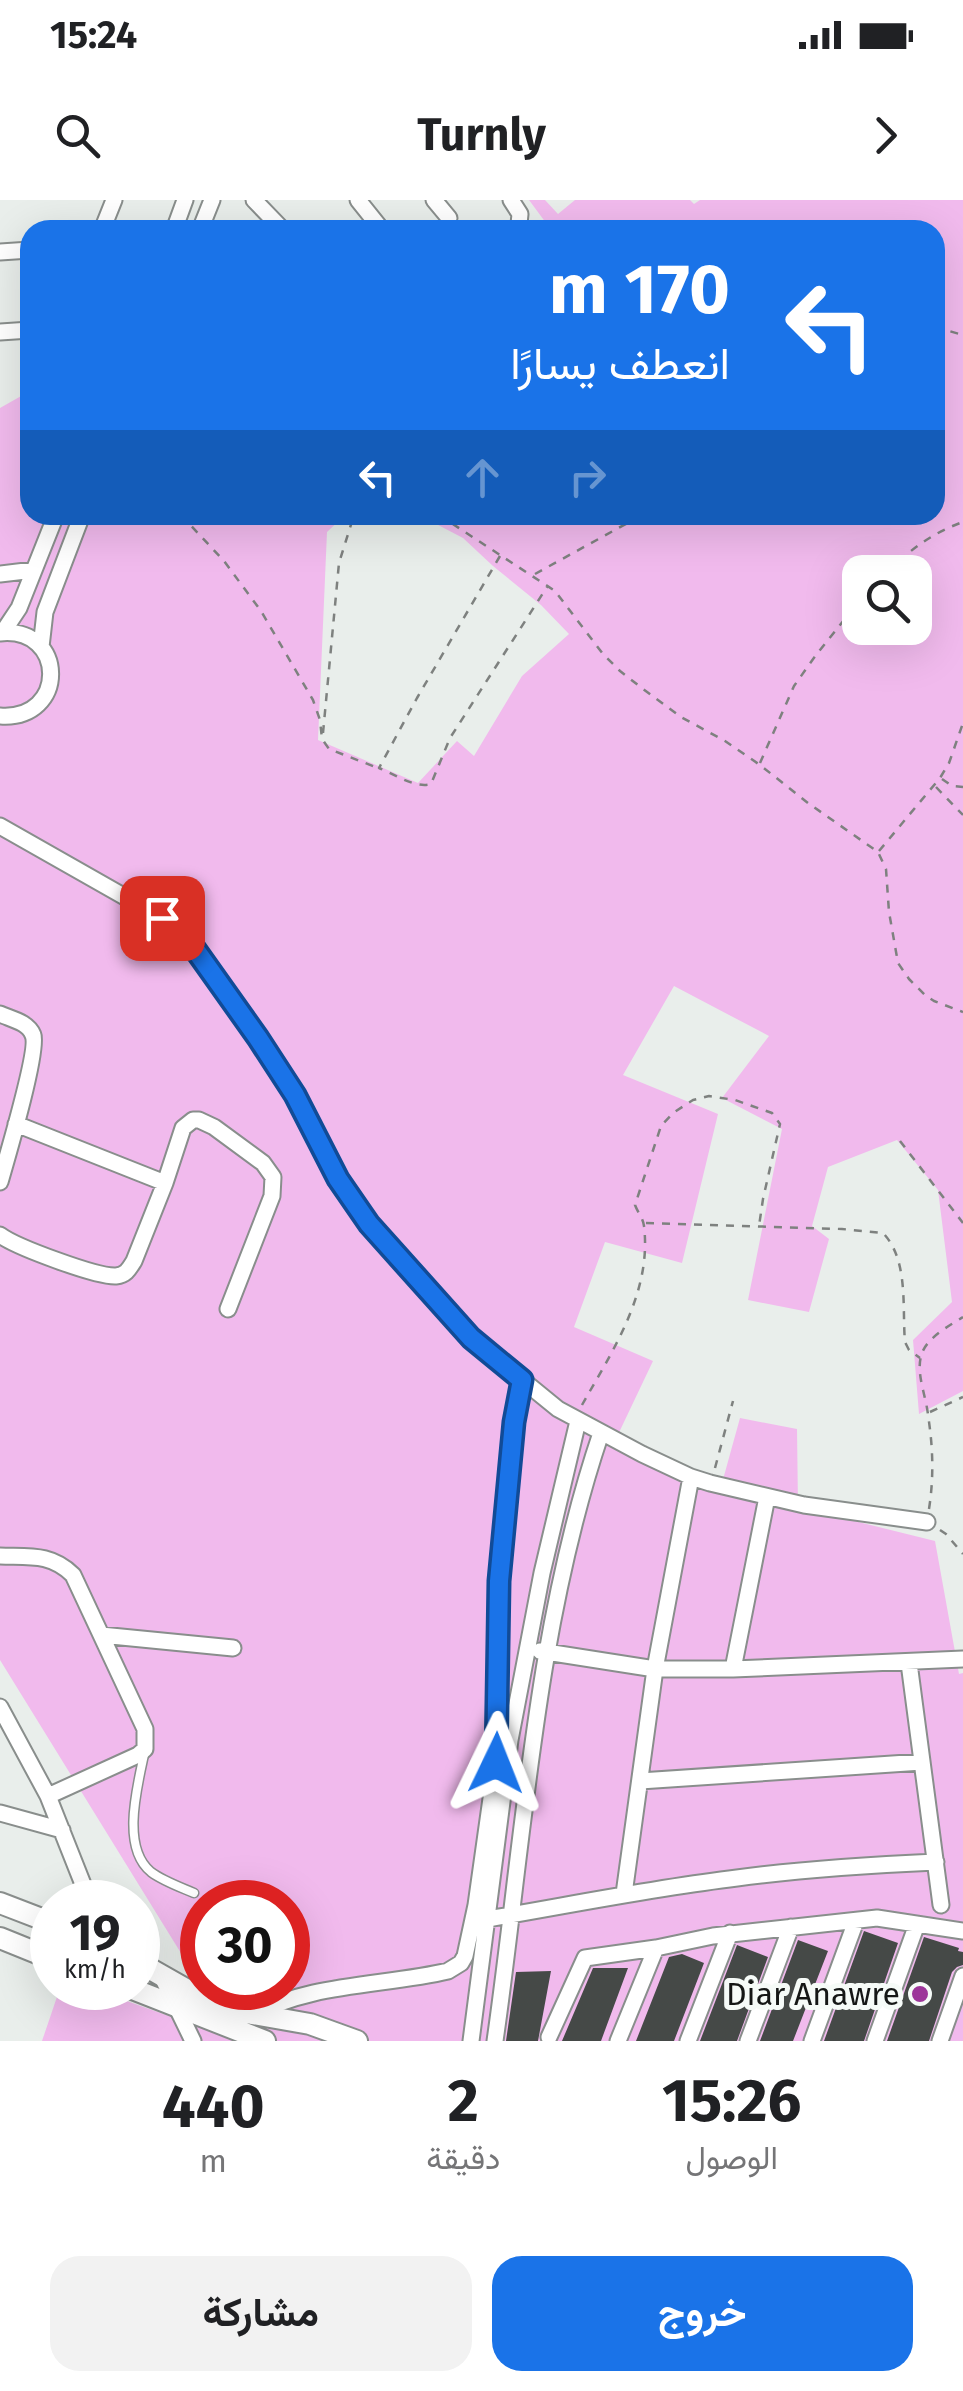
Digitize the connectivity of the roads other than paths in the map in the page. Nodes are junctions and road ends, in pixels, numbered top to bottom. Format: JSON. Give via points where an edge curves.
{"nodes":[{"id":1,"x":254,"y":200,"type":"edge"},
{"id":2,"x":358,"y":200,"type":"edge"},
{"id":3,"x":434,"y":200,"type":"edge"},
{"id":4,"x":450,"y":218,"type":"dead end"},
{"id":5,"x":273,"y":220,"type":"edge"},
{"id":6,"x":374,"y":220,"type":"edge"},
{"id":7,"x":52,"y":525,"type":"edge"},
{"id":8,"x":78,"y":525,"type":"edge"},
{"id":9,"x":34,"y":570,"type":"junction"},
{"id":10,"x":0,"y":574,"type":"edge"},
{"id":11,"x":2,"y":632,"type":"edge"},
{"id":12,"x":41,"y":647,"type":"junction"},
{"id":13,"x":7,"y":716,"type":"edge"},
{"id":14,"x":0,"y":733,"type":"edge"},
{"id":15,"x":0,"y":826,"type":"edge"},
{"id":16,"x":0,"y":1014,"type":"edge"},
{"id":17,"x":16,"y":1124,"type":"junction"},
{"id":18,"x":0,"y":1182,"type":"edge"},
{"id":19,"x":165,"y":1183,"type":"junction"},
{"id":20,"x":0,"y":1235,"type":"edge"},
{"id":21,"x":228,"y":1309,"type":"dead end"},
{"id":22,"x":522,"y":1380,"type":"junction"},
{"id":23,"x":576,"y":1420,"type":"junction"},
{"id":24,"x":601,"y":1433,"type":"junction"},
{"id":25,"x":691,"y":1477,"type":"junction"},
{"id":26,"x":767,"y":1497,"type":"junction"},
{"id":27,"x":927,"y":1522,"type":"road end"},
{"id":28,"x":0,"y":1556,"type":"edge"},
{"id":29,"x":101,"y":1635,"type":"junction"},
{"id":30,"x":233,"y":1648,"type":"dead end"},
{"id":31,"x":526,"y":1648,"type":"junction"},
{"id":32,"x":548,"y":1652,"type":"junction"},
{"id":33,"x":963,"y":1660,"type":"edge"},
{"id":34,"x":909,"y":1662,"type":"junction"},
{"id":35,"x":732,"y":1668,"type":"junction"},
{"id":36,"x":655,"y":1669,"type":"junction"},
{"id":37,"x":0,"y":1707,"type":"edge"},
{"id":38,"x":145,"y":1748,"type":"junction"},
{"id":39,"x":922,"y":1762,"type":"junction"},
{"id":40,"x":640,"y":1781,"type":"junction"},
{"id":41,"x":48,"y":1796,"type":"junction"},
{"id":42,"x":0,"y":1813,"type":"edge"},
{"id":43,"x":62,"y":1830,"type":"junction"},
{"id":44,"x":936,"y":1862,"type":"junction"},
{"id":45,"x":81,"y":1880,"type":"edge"},
{"id":46,"x":180,"y":1886,"type":"edge"},
{"id":47,"x":624,"y":1894,"type":"junction"},
{"id":48,"x":0,"y":1903,"type":"edge"},
{"id":49,"x":941,"y":1904,"type":"dead end"},
{"id":50,"x":30,"y":1915,"type":"edge"},
{"id":51,"x":513,"y":1915,"type":"junction"},
{"id":52,"x":487,"y":1920,"type":"junction"},
{"id":53,"x":856,"y":1921,"type":"junction"},
{"id":54,"x":918,"y":1924,"type":"junction"},
{"id":55,"x":791,"y":1927,"type":"junction"},
{"id":56,"x":963,"y":1931,"type":"edge"},
{"id":57,"x":730,"y":1934,"type":"junction"},
{"id":58,"x":0,"y":1938,"type":"edge"},
{"id":59,"x":656,"y":1948,"type":"junction"},
{"id":60,"x":30,"y":1950,"type":"edge"},
{"id":61,"x":161,"y":1975,"type":"joint"},
{"id":62,"x":963,"y":1976,"type":"edge"},
{"id":63,"x":160,"y":2000,"type":"edge"},
{"id":64,"x":176,"y":2006,"type":"junction"},
{"id":65,"x":256,"y":2013,"type":"junction"},
{"id":66,"x":236,"y":2030,"type":"junction"},
{"id":67,"x":549,"y":2037,"type":"dead end"},
{"id":68,"x":193,"y":2041,"type":"edge"},
{"id":69,"x":265,"y":2041,"type":"edge"},
{"id":70,"x":356,"y":2041,"type":"edge"},
{"id":71,"x":471,"y":2041,"type":"edge"},
{"id":72,"x":496,"y":2041,"type":"edge"},
{"id":73,"x":618,"y":2041,"type":"edge"},
{"id":74,"x":688,"y":2041,"type":"edge"},
{"id":75,"x":748,"y":2041,"type":"edge"},
{"id":76,"x":812,"y":2041,"type":"edge"},
{"id":77,"x":875,"y":2041,"type":"edge"},
{"id":78,"x":940,"y":2041,"type":"edge"}],
"edges":[{"from":1,"to":5,"type":"street"},
{"from":2,"to":6,"type":"street"},
{"from":3,"to":4,"type":"street"},
{"from":7,"to":9,"type":"street"},
{"from":8,"to":12,"type":"street","via":[[45,612]]},
{"from":9,"to":10,"type":"street"},
{"from":9,"to":11,"type":"street"},
{"from":11,"to":12,"type":"street","via":[[29,636]]},
{"from":12,"to":13,"type":"street","via":[[51,669],[46,695],[26,713]]},
{"from":13,"to":14,"type":"street"},
{"from":15,"to":22,"type":"street","via":[[162,918],[192,945],[295,1095],[351,1201],[471,1338]]},
{"from":16,"to":17,"type":"street","via":[[34,1037]]},
{"from":17,"to":18,"type":"street"},
{"from":17,"to":19,"type":"street"},
{"from":19,"to":20,"type":"street","via":[[134,1261],[118,1276]]},
{"from":19,"to":21,"type":"street","via":[[183,1128],[193,1120],[214,1127],[273,1177],[272,1196]]},
{"from":22,"to":23,"type":"street"},
{"from":22,"to":65,"type":"street","via":[[499,1581],[496,1763],[465,1956],[448,1971],[304,1996]]},
{"from":23,"to":24,"type":"street"},
{"from":23,"to":31,"type":"street"},
{"from":24,"to":25,"type":"street"},
{"from":24,"to":32,"type":"street","via":[[579,1502]]},
{"from":25,"to":26,"type":"street"},
{"from":25,"to":36,"type":"street"},
{"from":26,"to":27,"type":"street"},
{"from":26,"to":35,"type":"street"},
{"from":28,"to":29,"type":"street","via":[[41,1557],[64,1566]]},
{"from":29,"to":30,"type":"street"},
{"from":29,"to":38,"type":"street","via":[[145,1730]]},
{"from":31,"to":32,"type":"street"},
{"from":31,"to":52,"type":"street"},
{"from":32,"to":36,"type":"street"},
{"from":32,"to":51,"type":"street"},
{"from":33,"to":34,"type":"street"},
{"from":34,"to":35,"type":"street"},
{"from":34,"to":39,"type":"street"},
{"from":35,"to":36,"type":"street"},
{"from":36,"to":40,"type":"street"},
{"from":37,"to":41,"type":"street"},
{"from":38,"to":41,"type":"street"},
{"from":38,"to":46,"type":"lane","via":[[134,1817],[138,1855],[154,1874]]},
{"from":39,"to":40,"type":"street"},
{"from":39,"to":44,"type":"street"},
{"from":40,"to":47,"type":"street"},
{"from":41,"to":43,"type":"street"},
{"from":42,"to":43,"type":"street"},
{"from":43,"to":45,"type":"street"},
{"from":44,"to":47,"type":"street","via":[[804,1870]]},
{"from":44,"to":49,"type":"street"},
{"from":47,"to":51,"type":"street"},
{"from":48,"to":50,"type":"street"},
{"from":51,"to":52,"type":"street"},
{"from":51,"to":72,"type":"street"},
{"from":52,"to":71,"type":"street"},
{"from":53,"to":54,"type":"street"},
{"from":53,"to":55,"type":"street"},
{"from":53,"to":76,"type":"street"},
{"from":54,"to":56,"type":"street"},
{"from":54,"to":77,"type":"street"},
{"from":55,"to":57,"type":"street"},
{"from":55,"to":75,"type":"street"},
{"from":57,"to":59,"type":"street"},
{"from":57,"to":74,"type":"street"},
{"from":58,"to":60,"type":"street"},
{"from":59,"to":67,"type":"street","via":[[585,1958]]},
{"from":59,"to":73,"type":"street"},
{"from":61,"to":64,"type":"street"},
{"from":61,"to":65,"type":"street","via":[[219,2008]]},
{"from":62,"to":78,"type":"street"},
{"from":63,"to":64,"type":"street"},
{"from":64,"to":66,"type":"street"},
{"from":64,"to":68,"type":"street"},
{"from":65,"to":66,"type":"street"},
{"from":65,"to":70,"type":"street"},
{"from":66,"to":69,"type":"street"}]}
